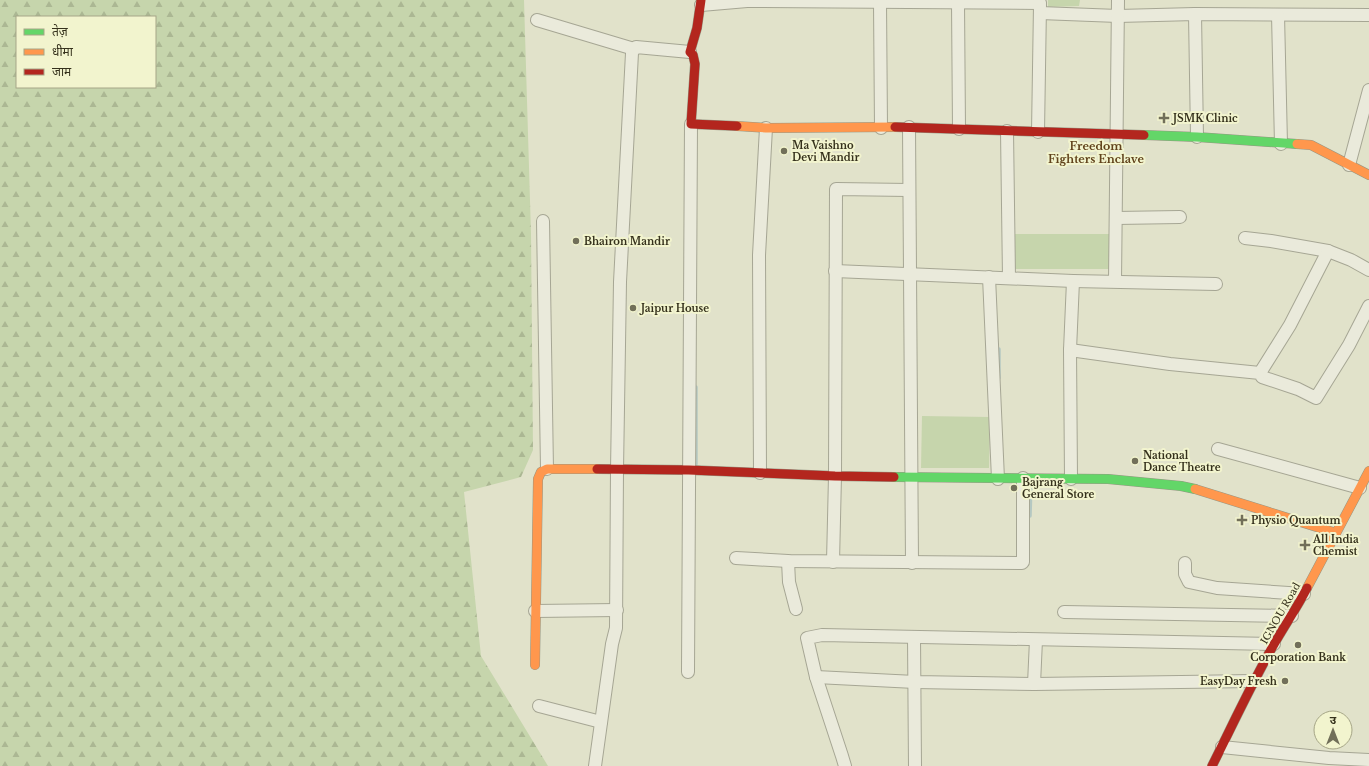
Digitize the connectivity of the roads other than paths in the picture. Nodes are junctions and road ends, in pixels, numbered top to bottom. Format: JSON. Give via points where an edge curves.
{"nodes":[{"id":1,"x":1118,"y":0,"type":"edge"},
{"id":2,"x":701,"y":2,"type":"edge"},
{"id":3,"x":880,"y":3,"type":"junction"},
{"id":4,"x":958,"y":3,"type":"junction"},
{"id":5,"x":1040,"y":6,"type":"edge"},
{"id":6,"x":1195,"y":14,"type":"junction"},
{"id":7,"x":1278,"y":15,"type":"junction"},
{"id":8,"x":1118,"y":16,"type":"junction"},
{"id":9,"x":1369,"y":16,"type":"edge"},
{"id":10,"x":537,"y":20,"type":"dead end"},
{"id":11,"x":634,"y":49,"type":"junction"},
{"id":12,"x":690,"y":52,"type":"junction"},
{"id":13,"x":1369,"y":90,"type":"edge"},
{"id":14,"x":691,"y":124,"type":"junction"},
{"id":15,"x":909,"y":127,"type":"junction"},
{"id":16,"x":766,"y":128,"type":"junction"},
{"id":17,"x":881,"y":128,"type":"junction"},
{"id":18,"x":959,"y":130,"type":"junction"},
{"id":19,"x":1006,"y":131,"type":"junction"},
{"id":20,"x":1038,"y":132,"type":"junction"},
{"id":21,"x":1117,"y":134,"type":"junction"},
{"id":22,"x":1197,"y":137,"type":"junction"},
{"id":23,"x":1281,"y":144,"type":"junction"},
{"id":24,"x":1349,"y":165,"type":"junction"},
{"id":25,"x":1369,"y":174,"type":"edge"},
{"id":26,"x":909,"y":190,"type":"junction"},
{"id":27,"x":1180,"y":217,"type":"dead end"},
{"id":28,"x":1116,"y":218,"type":"junction"},
{"id":29,"x":543,"y":221,"type":"dead end"},
{"id":30,"x":1245,"y":238,"type":"dead end"},
{"id":31,"x":1328,"y":251,"type":"junction"},
{"id":32,"x":1369,"y":270,"type":"edge"},
{"id":33,"x":836,"y":271,"type":"junction"},
{"id":34,"x":911,"y":274,"type":"junction"},
{"id":35,"x":989,"y":277,"type":"junction"},
{"id":36,"x":1009,"y":278,"type":"junction"},
{"id":37,"x":1073,"y":281,"type":"junction"},
{"id":38,"x":1115,"y":281,"type":"junction"},
{"id":39,"x":1216,"y":284,"type":"dead end"},
{"id":40,"x":1369,"y":306,"type":"edge"},
{"id":41,"x":1070,"y":350,"type":"junction"},
{"id":42,"x":1260,"y":373,"type":"junction"},
{"id":43,"x":1218,"y":449,"type":"dead end"},
{"id":44,"x":689,"y":465,"type":"junction"},
{"id":45,"x":547,"y":469,"type":"junction"},
{"id":46,"x":616,"y":470,"type":"junction"},
{"id":47,"x":1369,"y":471,"type":"edge"},
{"id":48,"x":760,"y":473,"type":"junction"},
{"id":49,"x":835,"y":476,"type":"junction"},
{"id":50,"x":912,"y":477,"type":"junction"},
{"id":51,"x":1023,"y":478,"type":"junction"},
{"id":52,"x":998,"y":479,"type":"junction"},
{"id":53,"x":1071,"y":479,"type":"junction"},
{"id":54,"x":1360,"y":488,"type":"junction"},
{"id":55,"x":1336,"y":533,"type":"junction"},
{"id":56,"x":736,"y":558,"type":"dead end"},
{"id":57,"x":788,"y":561,"type":"junction"},
{"id":58,"x":833,"y":562,"type":"junction"},
{"id":59,"x":1185,"y":562,"type":"dead end"},
{"id":60,"x":912,"y":563,"type":"junction"},
{"id":61,"x":1304,"y":594,"type":"junction"},
{"id":62,"x":796,"y":609,"type":"dead end"},
{"id":63,"x":616,"y":610,"type":"junction"},
{"id":64,"x":535,"y":611,"type":"junction"},
{"id":65,"x":1064,"y":612,"type":"dead end"},
{"id":66,"x":1292,"y":616,"type":"junction"},
{"id":67,"x":914,"y":637,"type":"junction"},
{"id":68,"x":1036,"y":640,"type":"junction"},
{"id":69,"x":1274,"y":644,"type":"junction"},
{"id":70,"x":535,"y":665,"type":"dead end"},
{"id":71,"x":688,"y":672,"type":"dead end"},
{"id":72,"x":816,"y":677,"type":"junction"},
{"id":73,"x":1254,"y":681,"type":"junction"},
{"id":74,"x":915,"y":682,"type":"junction"},
{"id":75,"x":1034,"y":684,"type":"junction"},
{"id":76,"x":539,"y":706,"type":"dead end"},
{"id":77,"x":602,"y":722,"type":"junction"},
{"id":78,"x":1222,"y":747,"type":"junction"},
{"id":79,"x":1369,"y":760,"type":"edge"},
{"id":80,"x":595,"y":766,"type":"edge"},
{"id":81,"x":844,"y":766,"type":"edge"},
{"id":82,"x":915,"y":766,"type":"edge"},
{"id":83,"x":1212,"y":766,"type":"edge"}],
"edges":[{"from":1,"to":8,"type":"street"},
{"from":2,"to":3,"type":"street"},
{"from":2,"to":12,"type":"street"},
{"from":3,"to":4,"type":"street"},
{"from":3,"to":17,"type":"street"},
{"from":4,"to":5,"type":"street"},
{"from":4,"to":18,"type":"street"},
{"from":5,"to":8,"type":"street"},
{"from":5,"to":20,"type":"street"},
{"from":6,"to":7,"type":"street"},
{"from":6,"to":8,"type":"street"},
{"from":6,"to":22,"type":"street"},
{"from":7,"to":9,"type":"street"},
{"from":7,"to":23,"type":"street"},
{"from":8,"to":21,"type":"street"},
{"from":10,"to":11,"type":"street"},
{"from":11,"to":12,"type":"street","via":[[636,47]]},
{"from":11,"to":46,"type":"street","via":[[620,282]]},
{"from":12,"to":14,"type":"street","via":[[695,64]]},
{"from":13,"to":24,"type":"street"},
{"from":14,"to":16,"type":"street"},
{"from":14,"to":44,"type":"street"},
{"from":15,"to":17,"type":"street"},
{"from":15,"to":18,"type":"street"},
{"from":15,"to":26,"type":"street"},
{"from":16,"to":17,"type":"street"},
{"from":16,"to":48,"type":"street","via":[[759,255]]},
{"from":18,"to":19,"type":"street"},
{"from":19,"to":20,"type":"street"},
{"from":19,"to":36,"type":"street"},
{"from":20,"to":21,"type":"street"},
{"from":21,"to":22,"type":"street"},
{"from":21,"to":28,"type":"street"},
{"from":22,"to":23,"type":"street"},
{"from":23,"to":24,"type":"street","via":[[1311,145]]},
{"from":24,"to":25,"type":"street"},
{"from":26,"to":33,"type":"street","via":[[836,189]]},
{"from":26,"to":34,"type":"street"},
{"from":27,"to":28,"type":"street"},
{"from":28,"to":38,"type":"street"},
{"from":29,"to":45,"type":"street"},
{"from":30,"to":31,"type":"street"},
{"from":31,"to":32,"type":"street"},
{"from":31,"to":42,"type":"street","via":[[1290,325]]},
{"from":33,"to":34,"type":"street"},
{"from":33,"to":49,"type":"street"},
{"from":34,"to":35,"type":"street"},
{"from":34,"to":50,"type":"street"},
{"from":35,"to":36,"type":"street"},
{"from":35,"to":52,"type":"street"},
{"from":36,"to":37,"type":"street"},
{"from":37,"to":38,"type":"street"},
{"from":37,"to":41,"type":"street"},
{"from":38,"to":39,"type":"street"},
{"from":40,"to":42,"type":"street","via":[[1349,345],[1316,398],[1262,377]]},
{"from":41,"to":42,"type":"street"},
{"from":41,"to":53,"type":"street"},
{"from":43,"to":54,"type":"street"},
{"from":44,"to":46,"type":"street"},
{"from":44,"to":48,"type":"street"},
{"from":44,"to":71,"type":"street"},
{"from":45,"to":46,"type":"street"},
{"from":45,"to":64,"type":"street","via":[[541,472],[538,479]]},
{"from":46,"to":63,"type":"street"},
{"from":47,"to":54,"type":"street","name":"IGNOU Road"},
{"from":48,"to":49,"type":"street"},
{"from":49,"to":50,"type":"street"},
{"from":49,"to":58,"type":"street"},
{"from":50,"to":52,"type":"street"},
{"from":50,"to":60,"type":"street"},
{"from":51,"to":52,"type":"street"},
{"from":51,"to":53,"type":"street"},
{"from":51,"to":60,"type":"street","via":[[1022,563]]},
{"from":53,"to":55,"type":"street","via":[[1108,479],[1182,486]]},
{"from":54,"to":55,"type":"street","name":"IGNOU Road"},
{"from":55,"to":61,"type":"street","name":"IGNOU Road"},
{"from":56,"to":57,"type":"street"},
{"from":57,"to":58,"type":"street"},
{"from":57,"to":62,"type":"street","via":[[789,582]]},
{"from":58,"to":60,"type":"street"},
{"from":59,"to":61,"type":"street","via":[[1185,574],[1189,582],[1195,584]]},
{"from":61,"to":66,"type":"street","name":"IGNOU Road"},
{"from":63,"to":64,"type":"street"},
{"from":63,"to":77,"type":"street","via":[[616,628]]},
{"from":64,"to":70,"type":"street"},
{"from":65,"to":66,"type":"street"},
{"from":66,"to":69,"type":"street","name":"IGNOU Road"},
{"from":67,"to":68,"type":"street"},
{"from":67,"to":72,"type":"street","via":[[822,635],[807,638]]},
{"from":67,"to":74,"type":"street"},
{"from":68,"to":69,"type":"street"},
{"from":68,"to":75,"type":"street"},
{"from":69,"to":73,"type":"street","name":"IGNOU Road"},
{"from":72,"to":74,"type":"street"},
{"from":72,"to":81,"type":"street"},
{"from":73,"to":75,"type":"street"},
{"from":73,"to":78,"type":"street","name":"IGNOU Road"},
{"from":74,"to":75,"type":"street"},
{"from":74,"to":82,"type":"street"},
{"from":76,"to":77,"type":"street"},
{"from":77,"to":80,"type":"street"},
{"from":78,"to":79,"type":"street"},
{"from":78,"to":83,"type":"street","name":"IGNOU Road"}]}
